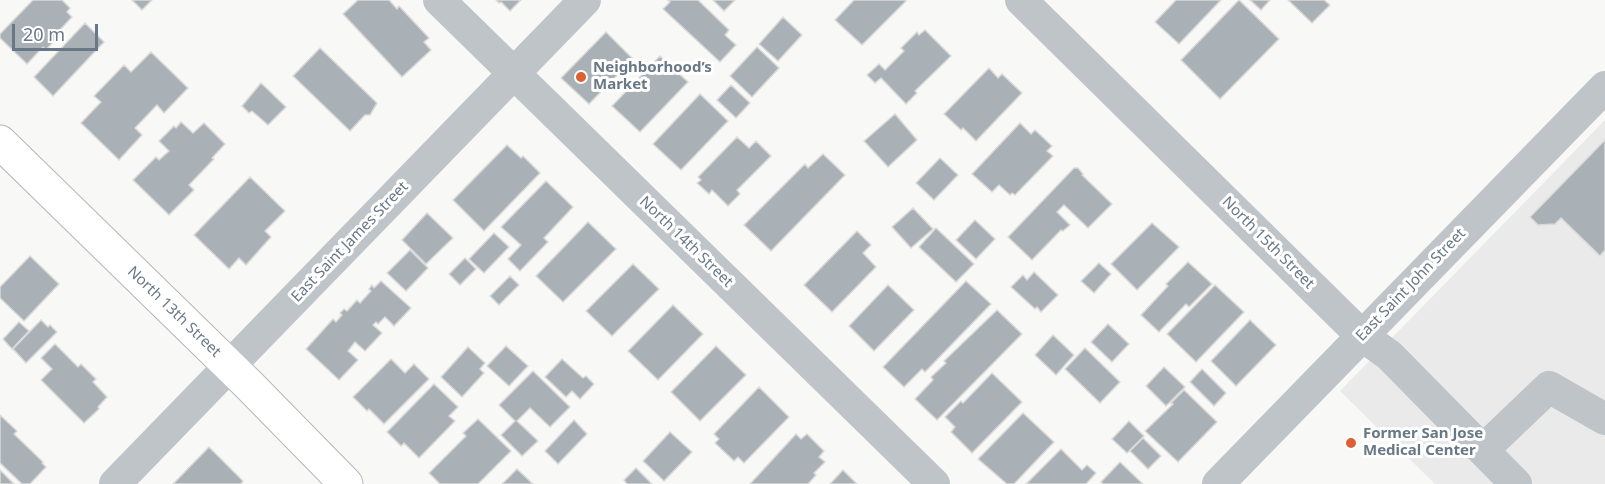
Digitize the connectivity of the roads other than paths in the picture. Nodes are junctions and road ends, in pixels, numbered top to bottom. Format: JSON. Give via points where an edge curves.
{"nodes":[{"id":1,"x":439,"y":0,"type":"edge"},
{"id":2,"x":585,"y":0,"type":"edge"},
{"id":3,"x":1021,"y":0,"type":"edge"},
{"id":4,"x":514,"y":73,"type":"junction"},
{"id":5,"x":1605,"y":87,"type":"edge"},
{"id":6,"x":0,"y":142,"type":"edge"},
{"id":7,"x":1362,"y":336,"type":"junction"},
{"id":8,"x":229,"y":366,"type":"junction"},
{"id":9,"x":1605,"y":419,"type":"edge"},
{"id":10,"x":1483,"y":450,"type":"junction"},
{"id":11,"x":115,"y":484,"type":"edge"},
{"id":12,"x":346,"y":484,"type":"edge"},
{"id":13,"x":934,"y":484,"type":"edge"},
{"id":14,"x":1218,"y":484,"type":"edge"},
{"id":15,"x":1516,"y":484,"type":"edge"}],
"edges":[{"from":1,"to":4,"type":"street","name":"North 14th Street"},
{"from":2,"to":4,"type":"street","name":"East Saint James Street"},
{"from":3,"to":7,"type":"street","name":"North 15th Street"},
{"from":4,"to":8,"type":"street","name":"East Saint James Street"},
{"from":4,"to":13,"type":"street","name":"North 14th Street"},
{"from":5,"to":7,"type":"street","name":"East Saint John Street"},
{"from":6,"to":8,"type":"main road","name":"North 13th Street"},
{"from":7,"to":10,"type":"street","name":"North 15th Street","via":[[1389,355]]},
{"from":7,"to":14,"type":"street","name":"East Saint John Street"},
{"from":8,"to":11,"type":"street","name":"East Saint James Street"},
{"from":8,"to":12,"type":"main road","name":"North 13th Street"},
{"from":9,"to":10,"type":"street","via":[[1549,387]]},
{"from":10,"to":15,"type":"street","name":"North 15th Street"}]}
